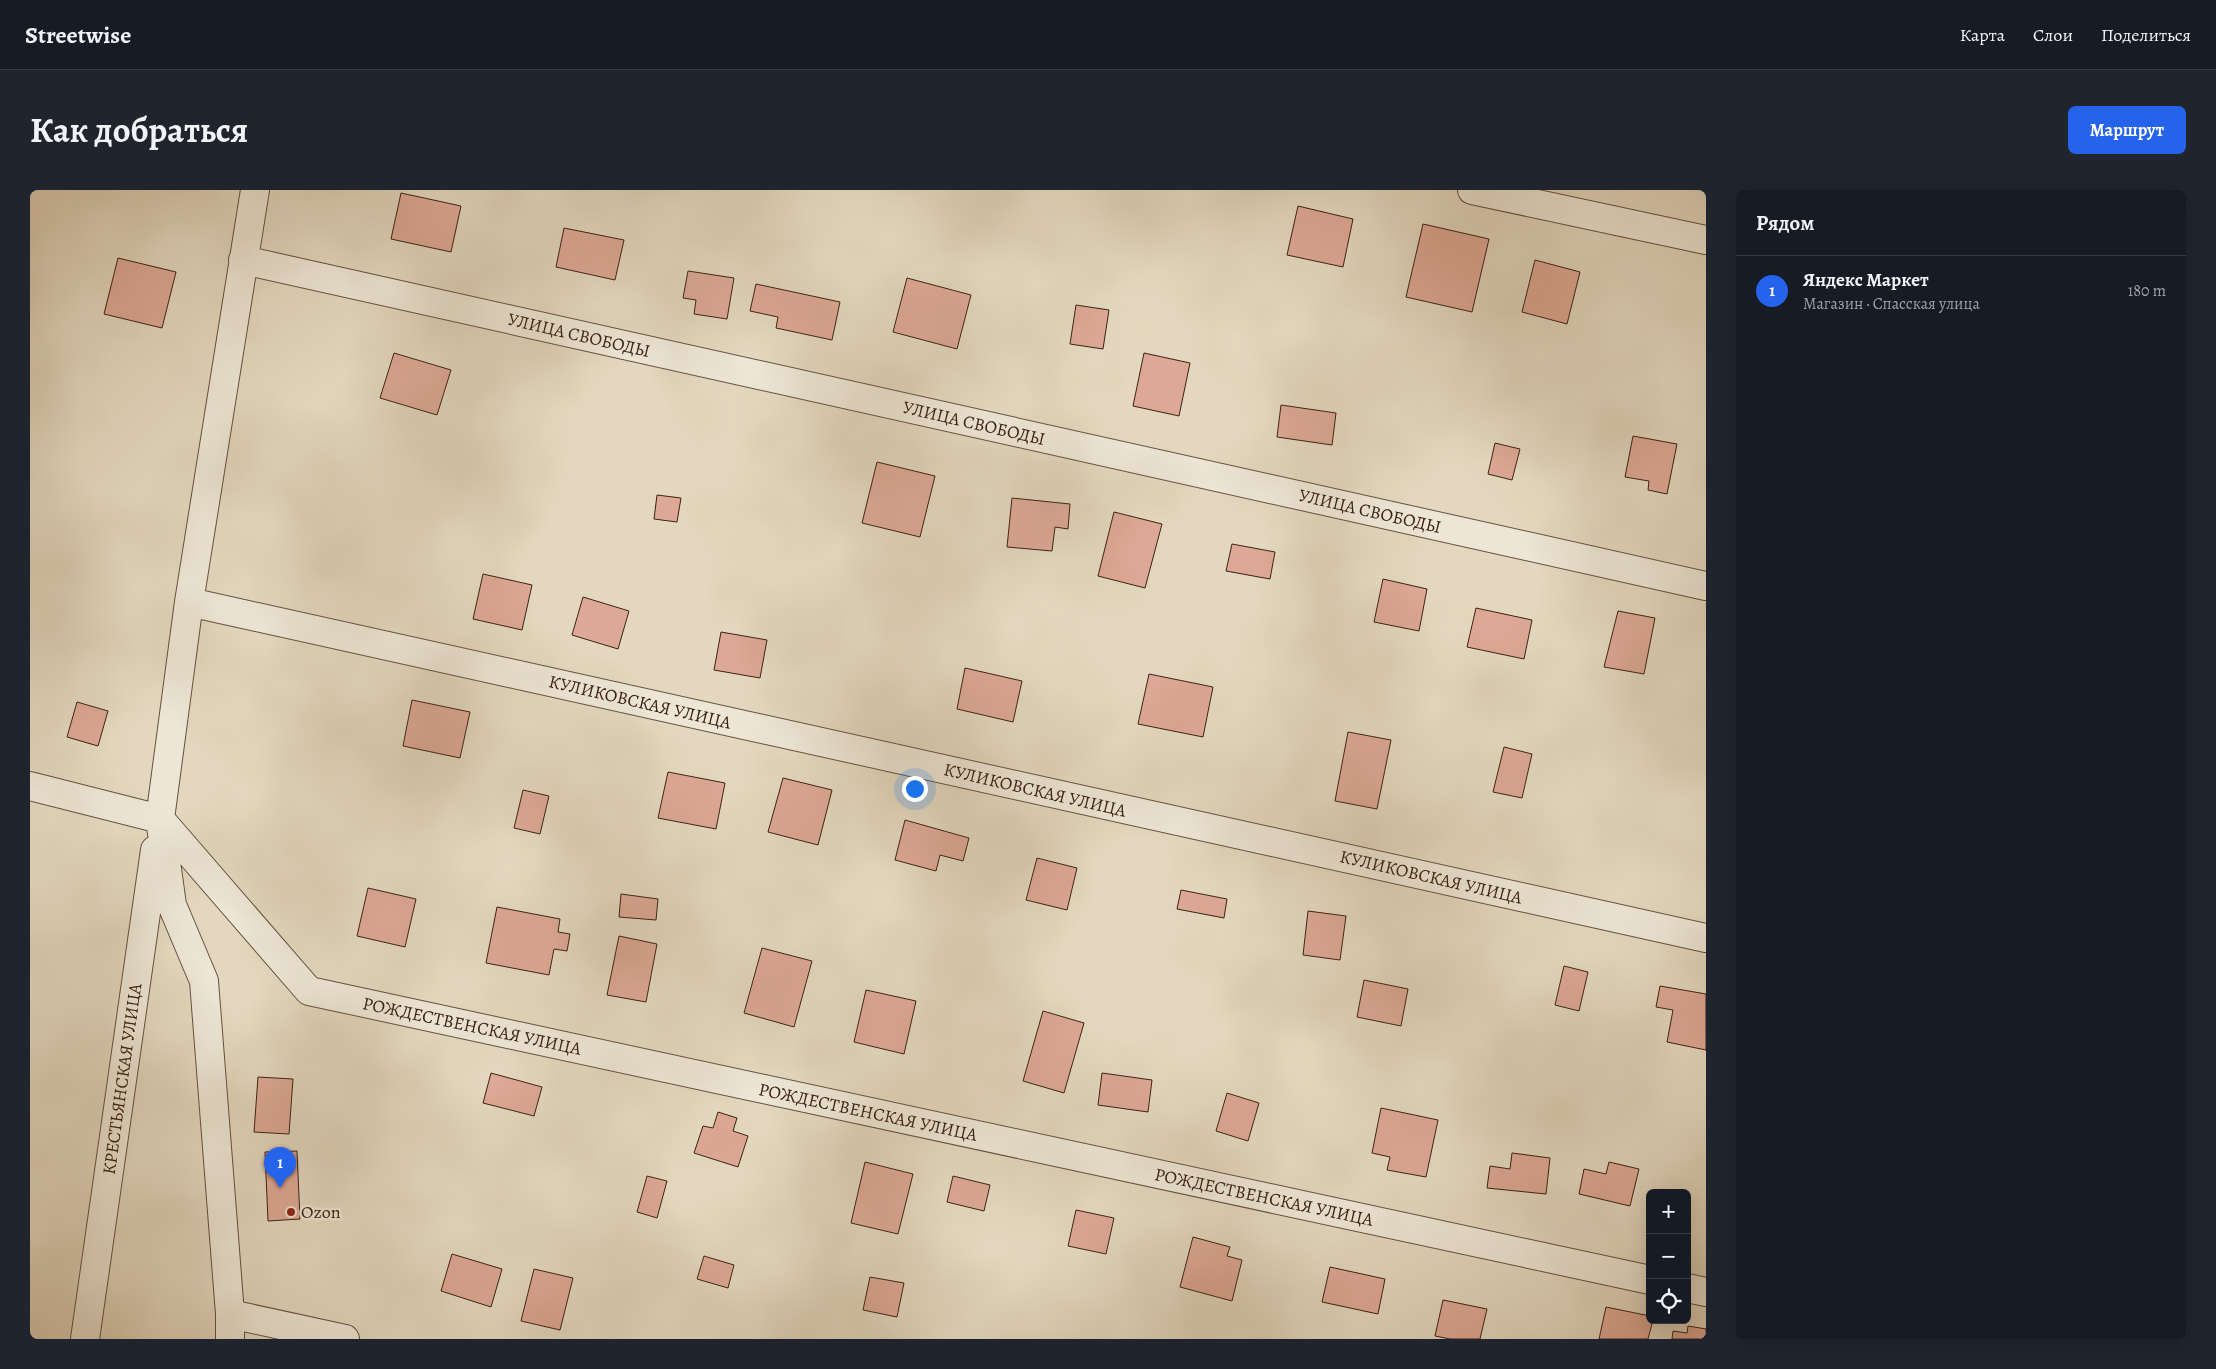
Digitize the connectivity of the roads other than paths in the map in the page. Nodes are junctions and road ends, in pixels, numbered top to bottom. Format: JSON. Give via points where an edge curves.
{"nodes":[{"id":1,"x":255,"y":190,"type":"edge"},
{"id":2,"x":1472,"y":190,"type":"edge"},
{"id":3,"x":1706,"y":240,"type":"edge"},
{"id":4,"x":243,"y":260,"type":"junction"},
{"id":5,"x":1706,"y":586,"type":"edge"},
{"id":6,"x":189,"y":602,"type":"junction"},
{"id":7,"x":30,"y":786,"type":"edge"},
{"id":8,"x":160,"y":819,"type":"junction"},
{"id":9,"x":1706,"y":938,"type":"edge"},
{"id":10,"x":1646,"y":1279,"type":"edge"},
{"id":11,"x":1691,"y":1289,"type":"edge"},
{"id":12,"x":1706,"y":1292,"type":"edge"},
{"id":13,"x":230,"y":1326,"type":"edge"},
{"id":14,"x":85,"y":1339,"type":"edge"},
{"id":15,"x":345,"y":1339,"type":"edge"}],
"edges":[{"from":1,"to":4,"type":"street","name":"КРЕСТЬЯНСКАЯ УЛИЦА"},
{"from":2,"to":3,"type":"street"},
{"from":4,"to":5,"type":"street","name":"УЛИЦА СВОБОДЫ"},
{"from":4,"to":6,"type":"street","name":"КРЕСТЬЯНСКАЯ УЛИЦА"},
{"from":6,"to":8,"type":"street","name":"КРЕСТЬЯНСКАЯ УЛИЦА"},
{"from":6,"to":9,"type":"street","name":"КУЛИКОВСКАЯ УЛИЦА"},
{"from":7,"to":8,"type":"street"},
{"from":8,"to":10,"type":"street","name":"РОЖДЕСТВЕНСКАЯ УЛИЦА","via":[[309,991]]},
{"from":8,"to":13,"type":"street","via":[[172,904],[204,981]]},
{"from":8,"to":14,"type":"street","name":"КРЕСТЬЯНСКАЯ УЛИЦА"},
{"from":11,"to":12,"type":"street"},
{"from":13,"to":15,"type":"street"}]}
